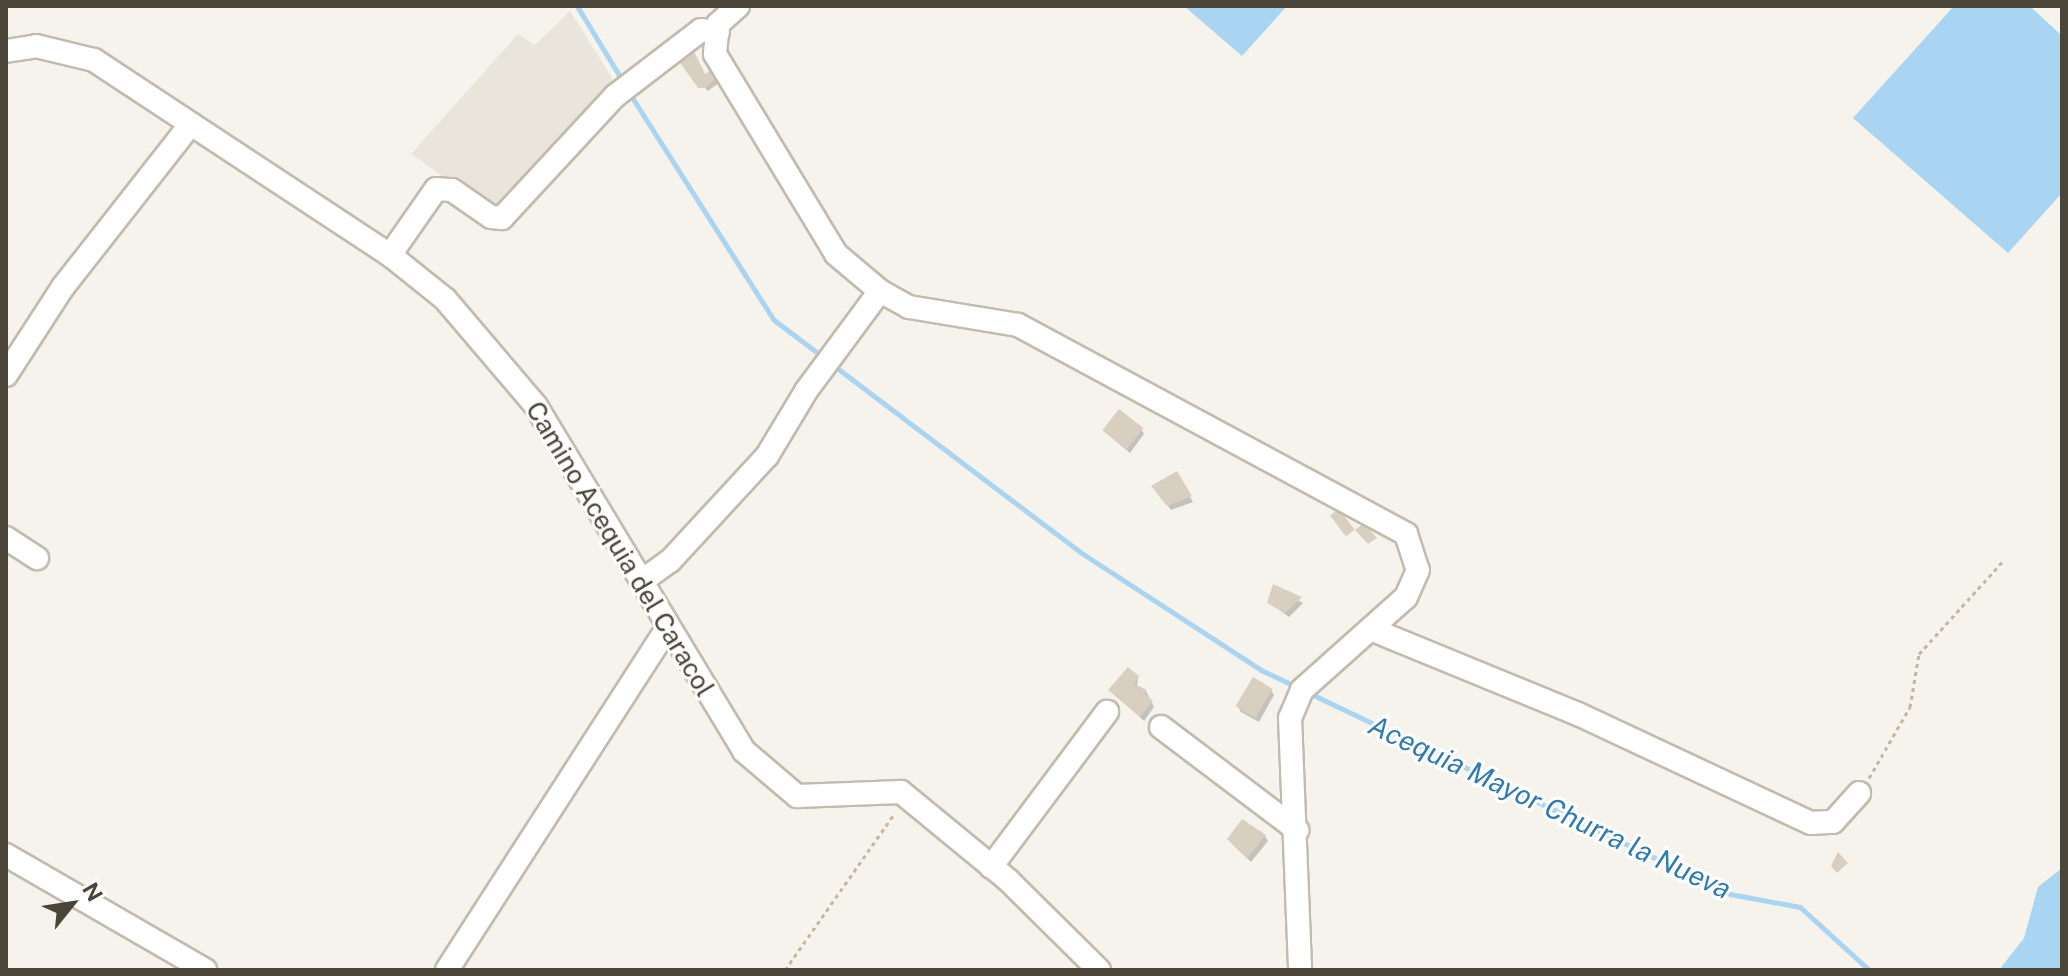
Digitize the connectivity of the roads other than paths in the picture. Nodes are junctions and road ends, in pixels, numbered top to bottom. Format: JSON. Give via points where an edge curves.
{"nodes":[{"id":1,"x":738,"y":6,"type":"edge"},
{"id":2,"x":718,"y":32,"type":"junction"},
{"id":3,"x":6,"y":51,"type":"edge"},
{"id":4,"x":191,"y":124,"type":"junction"},
{"id":5,"x":390,"y":255,"type":"junction"},
{"id":6,"x":880,"y":291,"type":"junction"},
{"id":7,"x":6,"y":375,"type":"edge"},
{"id":8,"x":6,"y":538,"type":"edge"},
{"id":9,"x":37,"y":558,"type":"dead end"},
{"id":10,"x":642,"y":581,"type":"junction"},
{"id":11,"x":668,"y":627,"type":"junction"},
{"id":12,"x":1373,"y":630,"type":"junction"},
{"id":13,"x":1107,"y":712,"type":"dead end"},
{"id":14,"x":1161,"y":727,"type":"dead end"},
{"id":15,"x":1859,"y":793,"type":"road end"},
{"id":16,"x":1297,"y":830,"type":"junction"},
{"id":17,"x":6,"y":855,"type":"edge"},
{"id":18,"x":991,"y":867,"type":"junction"},
{"id":19,"x":205,"y":970,"type":"edge"},
{"id":20,"x":447,"y":970,"type":"edge"},
{"id":21,"x":1099,"y":970,"type":"edge"},
{"id":22,"x":1300,"y":970,"type":"edge"}],
"edges":[{"from":1,"to":2,"type":"street"},
{"from":2,"to":5,"type":"street","via":[[701,30],[615,96],[502,218],[491,217],[452,190],[436,189]]},
{"from":2,"to":6,"type":"street","via":[[715,54],[836,254]]},
{"from":3,"to":4,"type":"street","name":"Camino Acequia del Caracol","via":[[36,46],[94,60]]},
{"from":4,"to":5,"type":"street","name":"Camino Acequia del Caracol"},
{"from":4,"to":7,"type":"street","via":[[63,287]]},
{"from":5,"to":10,"type":"street","name":"Camino Acequia del Caracol","via":[[445,299],[536,406]]},
{"from":6,"to":10,"type":"street","via":[[806,391],[767,456],[670,561]]},
{"from":6,"to":12,"type":"street","via":[[909,307],[1018,325],[1406,534],[1418,570],[1406,597]]},
{"from":8,"to":9,"type":"street"},
{"from":10,"to":11,"type":"street","name":"Camino Acequia del Caracol"},
{"from":11,"to":18,"type":"street","name":"Camino Acequia del Caracol","via":[[744,751],[797,796],[901,792]]},
{"from":11,"to":20,"type":"street"},
{"from":12,"to":15,"type":"street","via":[[1578,714],[1811,823],[1833,822]]},
{"from":12,"to":16,"type":"street","via":[[1302,690],[1290,718]]},
{"from":13,"to":18,"type":"street"},
{"from":14,"to":16,"type":"street"},
{"from":16,"to":22,"type":"street"},
{"from":17,"to":19,"type":"street"},
{"from":18,"to":21,"type":"street"}]}
